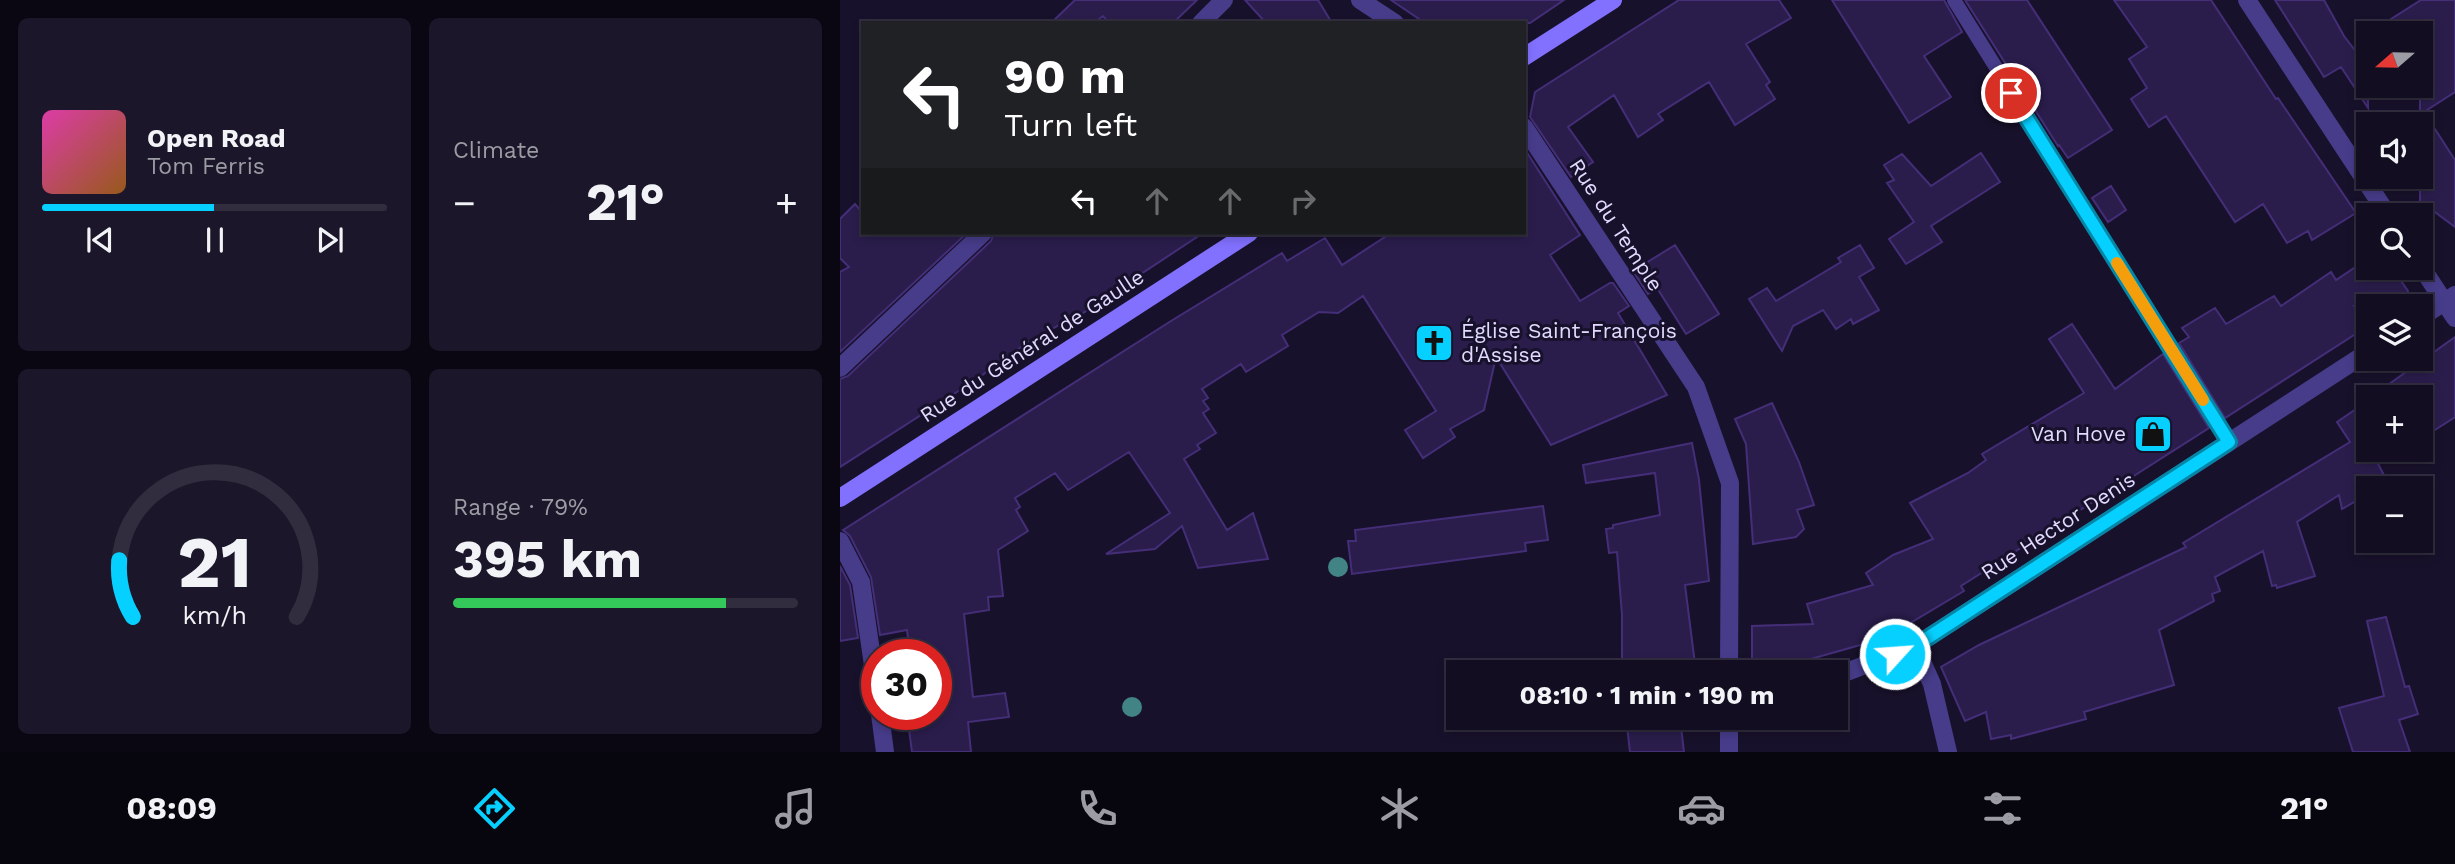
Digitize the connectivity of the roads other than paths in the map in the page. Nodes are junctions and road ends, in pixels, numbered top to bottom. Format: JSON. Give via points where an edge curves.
{"nodes":[{"id":1,"x":1224,"y":0,"type":"edge"},
{"id":2,"x":1360,"y":0,"type":"edge"},
{"id":3,"x":1613,"y":0,"type":"edge"},
{"id":4,"x":1954,"y":0,"type":"edge"},
{"id":5,"x":2247,"y":0,"type":"edge"},
{"id":6,"x":1203,"y":21,"type":"edge"},
{"id":7,"x":1392,"y":21,"type":"edge"},
{"id":8,"x":1526,"y":56,"type":"edge"},
{"id":9,"x":1526,"y":130,"type":"edge"},
{"id":10,"x":2380,"y":203,"type":"edge"},
{"id":11,"x":982,"y":235,"type":"edge"},
{"id":12,"x":1247,"y":235,"type":"edge"},
{"id":13,"x":2433,"y":280,"type":"edge"},
{"id":14,"x":2450,"y":299,"type":"edge"},
{"id":15,"x":2433,"y":310,"type":"edge"},
{"id":16,"x":2455,"y":318,"type":"edge"},
{"id":17,"x":2356,"y":360,"type":"edge"},
{"id":18,"x":840,"y":368,"type":"edge"},
{"id":19,"x":2229,"y":442,"type":"junction"},
{"id":20,"x":840,"y":498,"type":"edge"},
{"id":21,"x":840,"y":541,"type":"edge"},
{"id":22,"x":869,"y":639,"type":"edge"},
{"id":23,"x":1915,"y":646,"type":"junction"},
{"id":24,"x":1730,"y":660,"type":"edge"},
{"id":25,"x":1848,"y":671,"type":"edge"},
{"id":26,"x":882,"y":730,"type":"edge"},
{"id":27,"x":1729,"y":730,"type":"edge"},
{"id":28,"x":885,"y":752,"type":"edge"},
{"id":29,"x":1729,"y":752,"type":"edge"},
{"id":30,"x":1948,"y":752,"type":"edge"}],
"edges":[{"from":1,"to":6,"type":"street"},
{"from":2,"to":7,"type":"street"},
{"from":3,"to":8,"type":"main road"},
{"from":4,"to":19,"type":"lane"},
{"from":5,"to":10,"type":"street"},
{"from":9,"to":24,"type":"street","name":"Rue du Temple","via":[[1696,387],[1730,483]]},
{"from":11,"to":18,"type":"street"},
{"from":12,"to":20,"type":"main road","name":"Rue du Général de Gaulle"},
{"from":13,"to":14,"type":"street"},
{"from":14,"to":15,"type":"street"},
{"from":14,"to":16,"type":"street"},
{"from":17,"to":19,"type":"street","name":"Rue Hector Denis"},
{"from":19,"to":23,"type":"street","name":"Rue Hector Denis"},
{"from":21,"to":22,"type":"street","via":[[861,582]]},
{"from":23,"to":25,"type":"street","name":"Rue Hector Denis"},
{"from":23,"to":30,"type":"street","via":[[1932,684]]},
{"from":26,"to":28,"type":"street"},
{"from":27,"to":29,"type":"street"}]}
